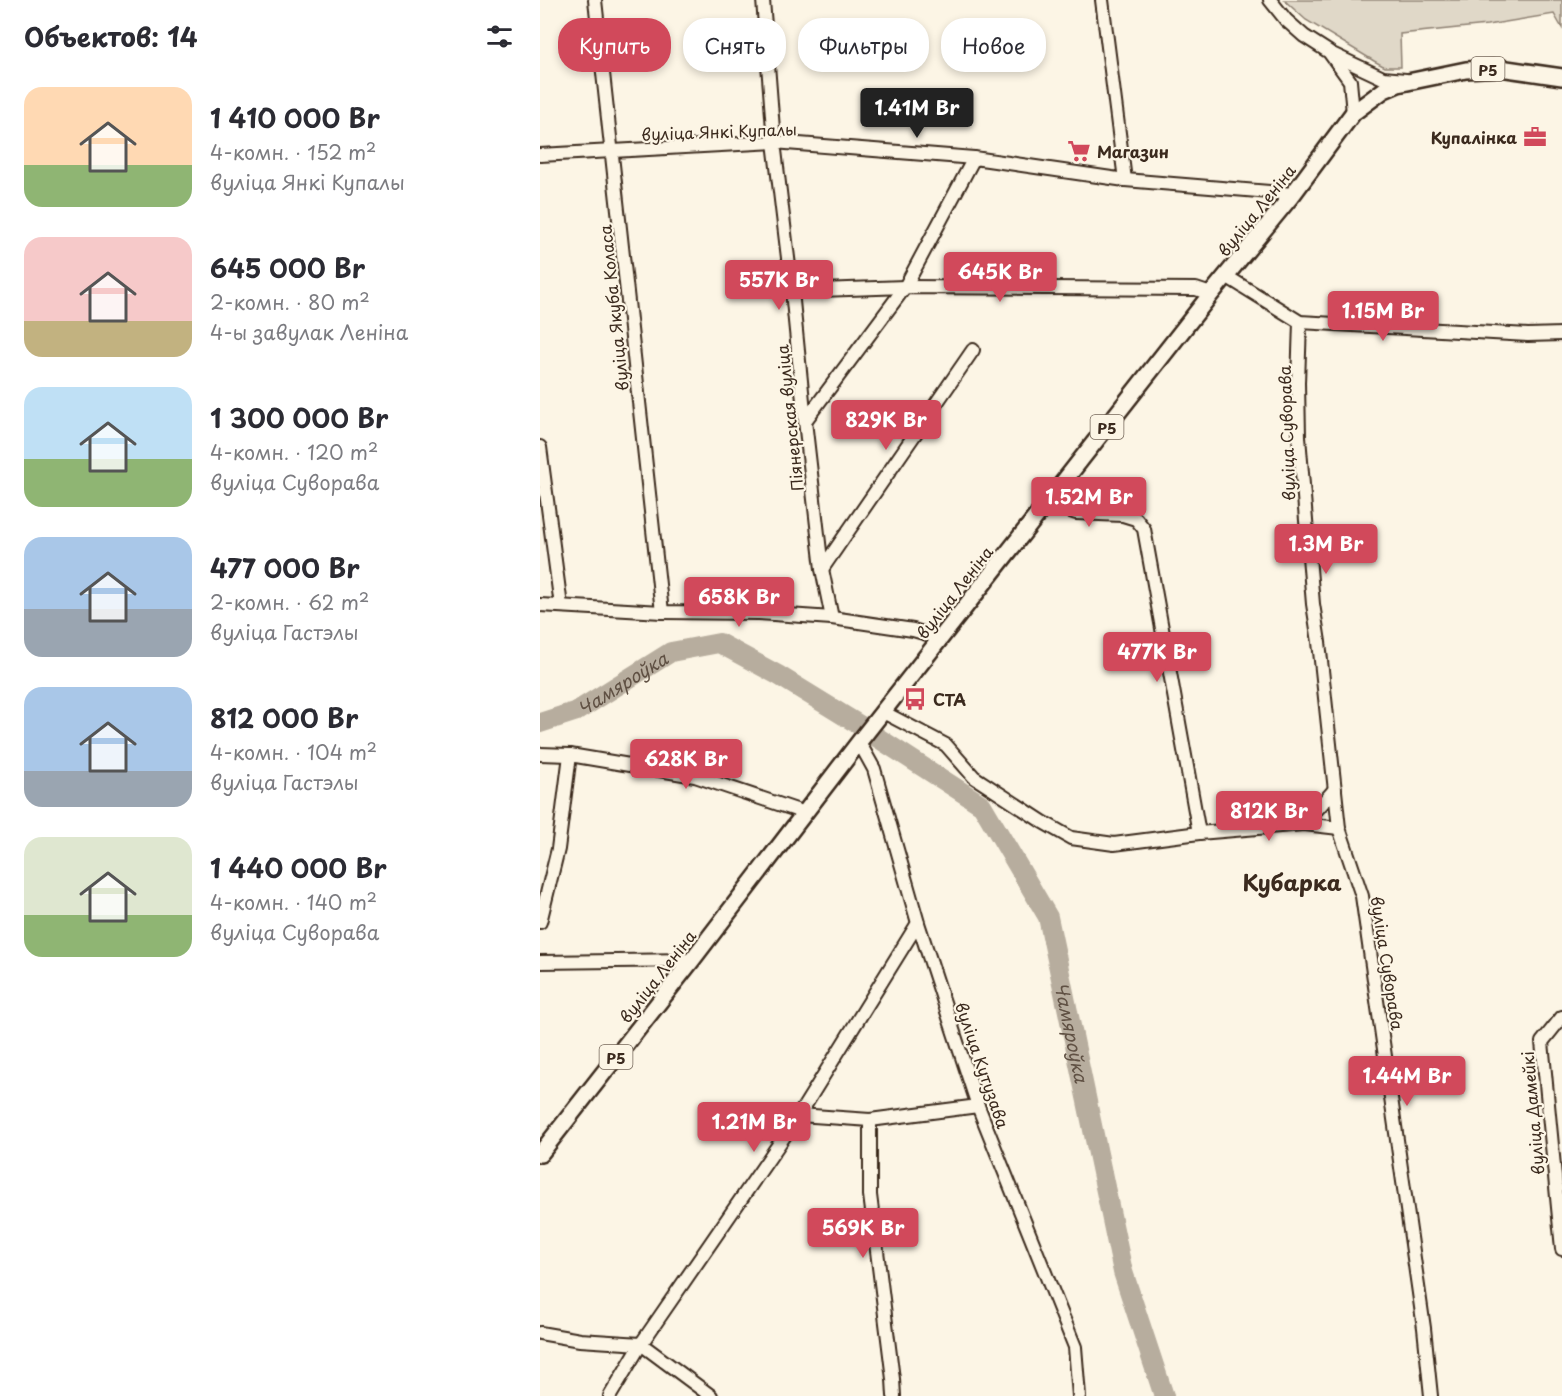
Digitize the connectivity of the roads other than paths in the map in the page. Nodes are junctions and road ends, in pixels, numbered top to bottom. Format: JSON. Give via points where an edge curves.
{"nodes":[{"id":1,"x":595,"y":0,"type":"edge"},
{"id":2,"x":763,"y":0,"type":"edge"},
{"id":3,"x":1102,"y":0,"type":"edge"},
{"id":4,"x":1270,"y":0,"type":"edge"},
{"id":5,"x":1329,"y":52,"type":"junction"},
{"id":6,"x":1562,"y":77,"type":"edge"},
{"id":7,"x":1413,"y":81,"type":"junction"},
{"id":8,"x":1353,"y":113,"type":"junction"},
{"id":9,"x":774,"y":142,"type":"junction"},
{"id":10,"x":612,"y":151,"type":"junction"},
{"id":11,"x":540,"y":155,"type":"edge"},
{"id":12,"x":974,"y":158,"type":"junction"},
{"id":13,"x":1125,"y":180,"type":"junction"},
{"id":14,"x":1293,"y":194,"type":"junction"},
{"id":15,"x":1226,"y":276,"type":"junction"},
{"id":16,"x":905,"y":287,"type":"junction"},
{"id":17,"x":792,"y":291,"type":"junction"},
{"id":18,"x":1211,"y":294,"type":"junction"},
{"id":19,"x":1300,"y":322,"type":"junction"},
{"id":20,"x":1562,"y":334,"type":"edge"},
{"id":21,"x":974,"y":350,"type":"dead end"},
{"id":22,"x":805,"y":421,"type":"junction"},
{"id":23,"x":540,"y":447,"type":"edge"},
{"id":24,"x":1047,"y":503,"type":"junction"},
{"id":25,"x":822,"y":569,"type":"junction"},
{"id":26,"x":540,"y":605,"type":"edge"},
{"id":27,"x":561,"y":606,"type":"junction"},
{"id":28,"x":662,"y":612,"type":"junction"},
{"id":29,"x":831,"y":618,"type":"junction"},
{"id":30,"x":941,"y":638,"type":"junction"},
{"id":31,"x":883,"y":712,"type":"junction"},
{"id":32,"x":859,"y":742,"type":"junction"},
{"id":33,"x":540,"y":754,"type":"edge"},
{"id":34,"x":570,"y":755,"type":"junction"},
{"id":35,"x":1335,"y":789,"type":"junction"},
{"id":36,"x":805,"y":813,"type":"junction"},
{"id":37,"x":1304,"y":824,"type":"junction"},
{"id":38,"x":1339,"y":828,"type":"junction"},
{"id":39,"x":1199,"y":832,"type":"junction"},
{"id":40,"x":540,"y":922,"type":"edge"},
{"id":41,"x":918,"y":923,"type":"junction"},
{"id":42,"x":693,"y":960,"type":"junction"},
{"id":43,"x":540,"y":962,"type":"edge"},
{"id":44,"x":1562,"y":1017,"type":"edge"},
{"id":45,"x":978,"y":1106,"type":"junction"},
{"id":46,"x":799,"y":1114,"type":"junction"},
{"id":47,"x":870,"y":1120,"type":"junction"},
{"id":48,"x":540,"y":1154,"type":"edge"},
{"id":49,"x":1562,"y":1249,"type":"edge"},
{"id":50,"x":540,"y":1333,"type":"edge"},
{"id":51,"x":641,"y":1344,"type":"junction"},
{"id":52,"x":610,"y":1396,"type":"edge"},
{"id":53,"x":711,"y":1396,"type":"edge"},
{"id":54,"x":894,"y":1396,"type":"edge"},
{"id":55,"x":1079,"y":1396,"type":"edge"},
{"id":56,"x":1431,"y":1396,"type":"edge"}],
"edges":[{"from":1,"to":10,"type":"street","name":"вуліца Якуба Коласа"},
{"from":2,"to":9,"type":"street","name":"Піянерская вуліца"},
{"from":3,"to":13,"type":"street"},
{"from":4,"to":5,"type":"street","via":[[1304,36]]},
{"from":5,"to":7,"type":"street","via":[[1383,78]]},
{"from":5,"to":8,"type":"street","via":[[1350,81]]},
{"from":6,"to":7,"type":"main road","name":"вуліца Леніна","number":"Р5","via":[[1500,68]]},
{"from":7,"to":8,"type":"main road","name":"вуліца Леніна","number":"Р5","via":[[1384,90]]},
{"from":8,"to":14,"type":"main road","name":"вуліца Леніна","number":"Р5"},
{"from":9,"to":10,"type":"street","name":"вуліца Янкі Купалы"},
{"from":9,"to":12,"type":"street","name":"вуліца Янкі Купалы"},
{"from":9,"to":17,"type":"street","name":"Піянерская вуліца"},
{"from":10,"to":11,"type":"street","name":"вуліца Янкі Купалы"},
{"from":10,"to":28,"type":"street","name":"вуліца Якуба Коласа"},
{"from":12,"to":13,"type":"street","name":"вуліца Янкі Купалы"},
{"from":12,"to":16,"type":"street"},
{"from":13,"to":14,"type":"street","name":"вуліца Янкі Купалы"},
{"from":14,"to":15,"type":"main road","name":"вуліца Леніна","number":"Р5"},
{"from":15,"to":18,"type":"main road","name":"вуліца Леніна","number":"Р5"},
{"from":15,"to":19,"type":"street"},
{"from":16,"to":17,"type":"street"},
{"from":16,"to":18,"type":"street","via":[[1196,289]]},
{"from":16,"to":22,"type":"street"},
{"from":17,"to":22,"type":"street","name":"Піянерская вуліца"},
{"from":18,"to":24,"type":"main road","name":"вуліца Леніна","number":"Р5"},
{"from":19,"to":20,"type":"street"},
{"from":19,"to":35,"type":"street","name":"вуліца Суворава","via":[[1299,437],[1313,604]]},
{"from":21,"to":25,"type":"street"},
{"from":22,"to":25,"type":"street","name":"Піянерская вуліца"},
{"from":23,"to":27,"type":"street"},
{"from":24,"to":30,"type":"main road","name":"вуліца Леніна","number":"Р5"},
{"from":24,"to":39,"type":"street","via":[[1076,513],[1123,515],[1136,519],[1144,529]]},
{"from":25,"to":29,"type":"street","name":"Піянерская вуліца"},
{"from":26,"to":27,"type":"street"},
{"from":27,"to":28,"type":"street"},
{"from":28,"to":29,"type":"street"},
{"from":29,"to":30,"type":"street"},
{"from":30,"to":31,"type":"main road","name":"вуліца Леніна","number":"Р5"},
{"from":31,"to":32,"type":"main road","name":"вуліца Леніна","number":"Р5"},
{"from":31,"to":39,"type":"street","via":[[946,745],[974,777],[1071,838],[1114,844]]},
{"from":32,"to":36,"type":"main road","name":"вуліца Леніна","number":"Р5"},
{"from":32,"to":41,"type":"street","name":"вуліца Кутузава","via":[[874,769]]},
{"from":33,"to":34,"type":"street"},
{"from":34,"to":36,"type":"street","via":[[695,776]]},
{"from":34,"to":40,"type":"street","via":[[558,849]]},
{"from":35,"to":37,"type":"street"},
{"from":35,"to":38,"type":"street","name":"вуліца Суворава"},
{"from":36,"to":42,"type":"main road","name":"вуліца Леніна","number":"Р5"},
{"from":37,"to":38,"type":"street"},
{"from":37,"to":39,"type":"street"},
{"from":38,"to":56,"type":"street","name":"вуліца Суворава","via":[[1362,896]]},
{"from":41,"to":45,"type":"street","name":"вуліца Кутузава"},
{"from":41,"to":46,"type":"street"},
{"from":42,"to":43,"type":"street"},
{"from":42,"to":48,"type":"main road","name":"вуліца Леніна","number":"Р5"},
{"from":44,"to":49,"type":"street","name":"вуліца Дамейкі","via":[[1542,1042]]},
{"from":45,"to":47,"type":"street"},
{"from":45,"to":55,"type":"street","name":"вуліца Кутузава","via":[[1075,1347]]},
{"from":46,"to":47,"type":"street"},
{"from":46,"to":51,"type":"street"},
{"from":47,"to":54,"type":"street","via":[[870,1195]]},
{"from":50,"to":51,"type":"street"},
{"from":51,"to":52,"type":"street"},
{"from":51,"to":53,"type":"street"}]}
